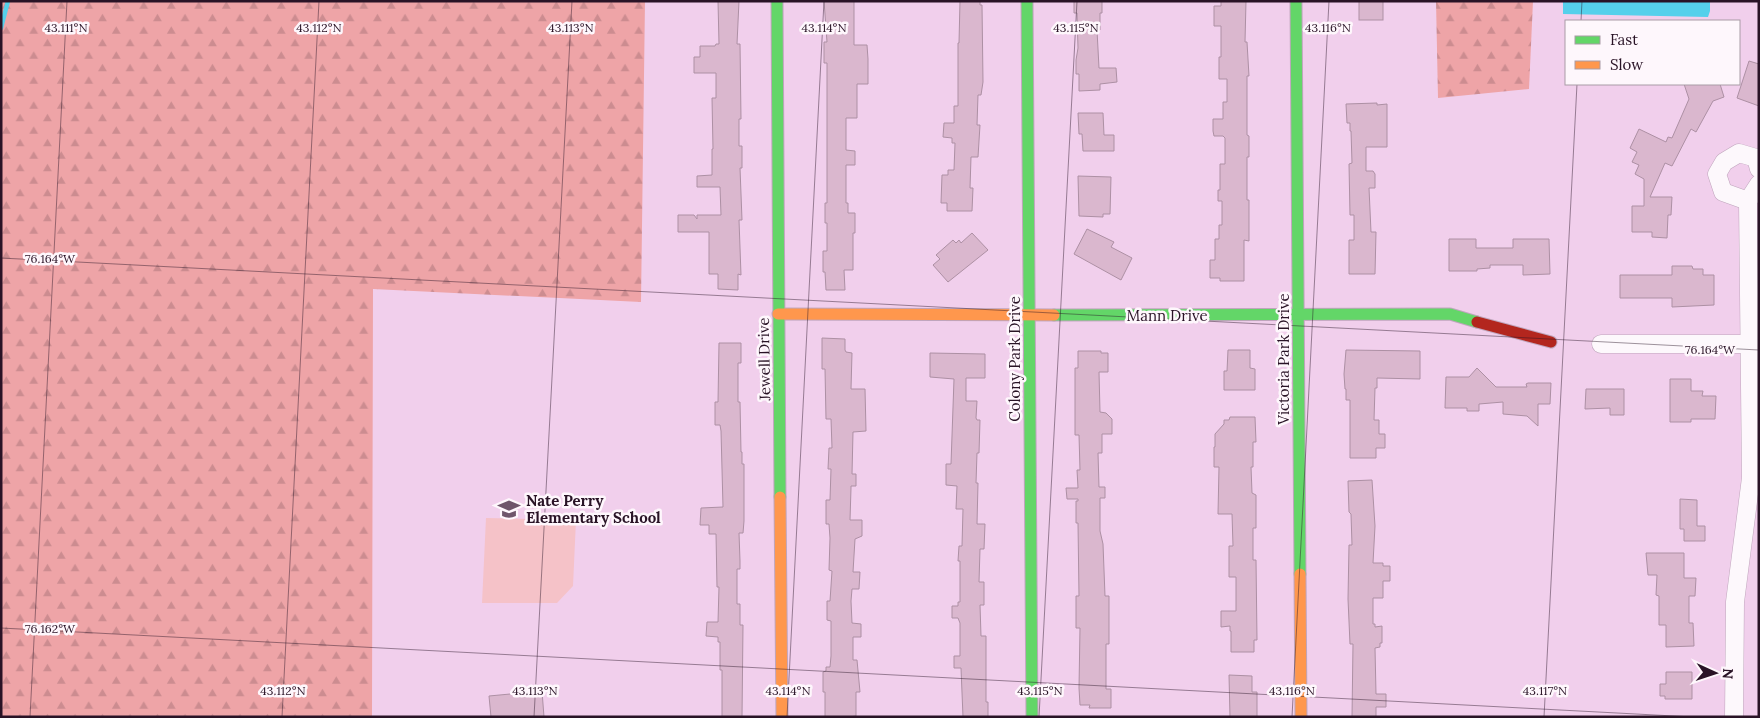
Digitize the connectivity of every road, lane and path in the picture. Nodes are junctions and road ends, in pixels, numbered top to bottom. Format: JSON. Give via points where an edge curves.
{"nodes":[{"id":1,"x":776,"y":1,"type":"edge"},
{"id":2,"x":1027,"y":1,"type":"edge"},
{"id":3,"x":1296,"y":1,"type":"edge"},
{"id":4,"x":1759,"y":169,"type":"edge"},
{"id":5,"x":1759,"y":184,"type":"edge"},
{"id":6,"x":1748,"y":200,"type":"junction"},
{"id":7,"x":778,"y":314,"type":"junction"},
{"id":8,"x":1029,"y":315,"type":"junction"},
{"id":9,"x":1297,"y":315,"type":"junction"},
{"id":10,"x":1551,"y":342,"type":"dead end"},
{"id":11,"x":1601,"y":344,"type":"dead end"},
{"id":12,"x":1750,"y":344,"type":"junction"},
{"id":13,"x":1755,"y":429,"type":"edge"},
{"id":14,"x":782,"y":717,"type":"edge"},
{"id":15,"x":1032,"y":717,"type":"edge"},
{"id":16,"x":1301,"y":717,"type":"edge"},
{"id":17,"x":1734,"y":717,"type":"edge"}],
"edges":[{"from":1,"to":7,"type":"street","name":"Jewell Drive"},
{"from":2,"to":8,"type":"street","name":"Colony Park Drive"},
{"from":3,"to":9,"type":"street","name":"Victoria Park Drive"},
{"from":4,"to":6,"type":"street","via":[[1756,158],[1739,153],[1724,162],[1717,174],[1723,192]]},
{"from":5,"to":6,"type":"street"},
{"from":6,"to":12,"type":"street"},
{"from":7,"to":8,"type":"street","name":"Mann Drive"},
{"from":7,"to":14,"type":"street","name":"Jewell Drive"},
{"from":8,"to":9,"type":"street","name":"Mann Drive"},
{"from":8,"to":15,"type":"street","name":"Colony Park Drive"},
{"from":9,"to":10,"type":"street","name":"Mann Drive","via":[[1450,314]]},
{"from":9,"to":16,"type":"street","name":"Victoria Park Drive"},
{"from":11,"to":12,"type":"street"},
{"from":12,"to":13,"type":"street"},
{"from":13,"to":17,"type":"street","via":[[1735,602]]}]}
